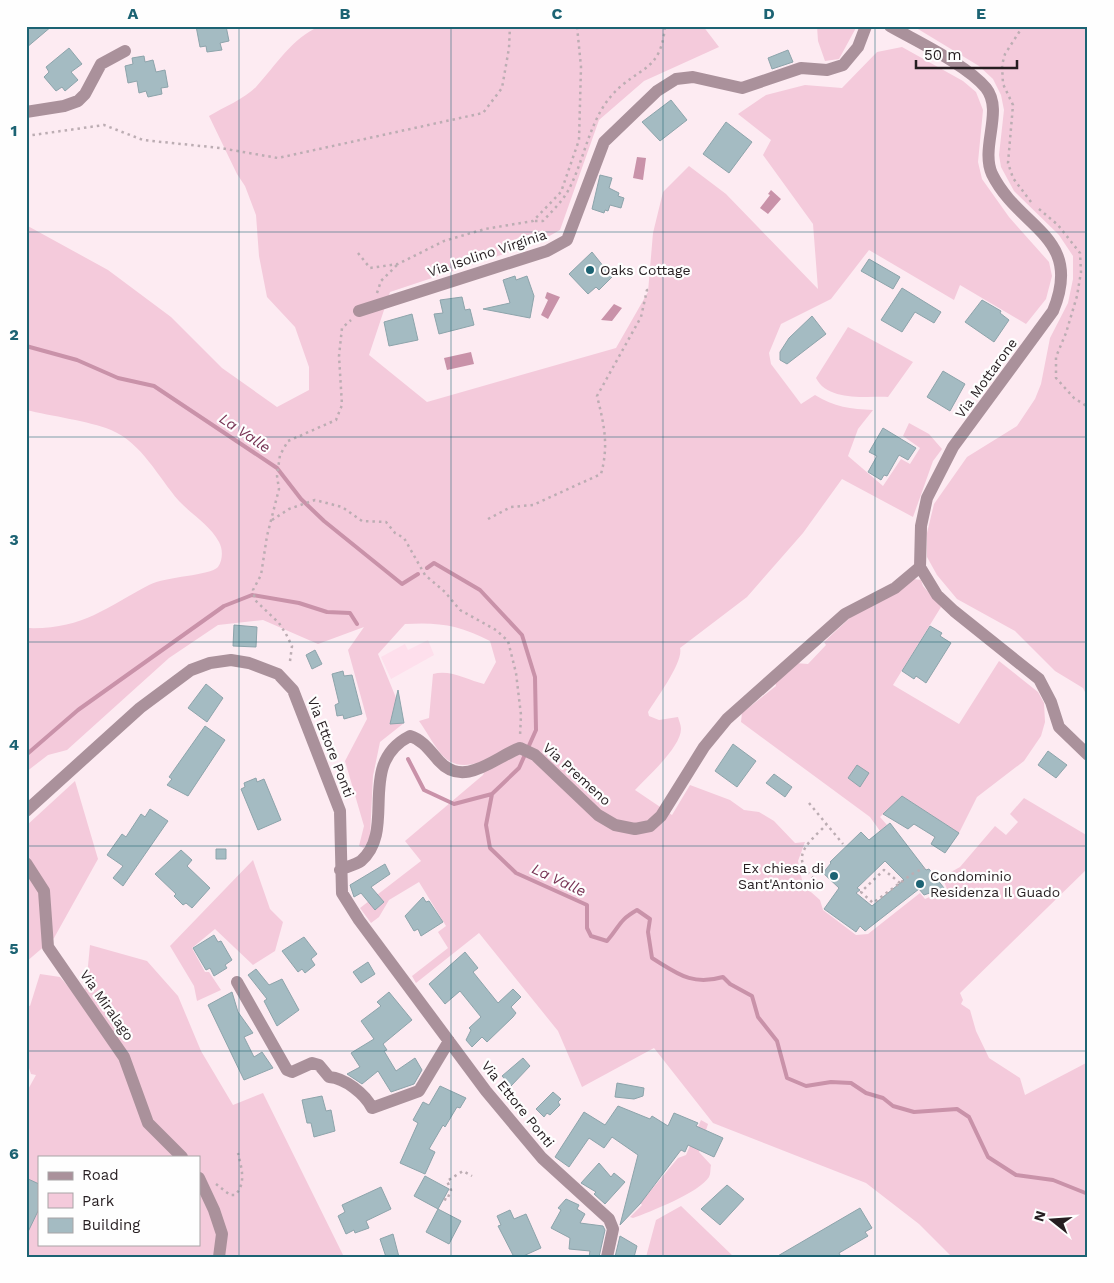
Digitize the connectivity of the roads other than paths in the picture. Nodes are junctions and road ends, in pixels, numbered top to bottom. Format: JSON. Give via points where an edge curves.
{"nodes":[{"id":1,"x":866,"y":26,"type":"edge"},
{"id":2,"x":890,"y":26,"type":"edge"},
{"id":3,"x":125,"y":51,"type":"dead end"},
{"id":4,"x":26,"y":112,"type":"edge"},
{"id":5,"x":364,"y":309,"type":"road end"},
{"id":6,"x":920,"y":567,"type":"junction"},
{"id":7,"x":1088,"y":755,"type":"edge"},
{"id":8,"x":26,"y":810,"type":"edge"},
{"id":9,"x":26,"y":863,"type":"edge"},
{"id":10,"x":340,"y":870,"type":"junction"},
{"id":11,"x":237,"y":982,"type":"dead end"},
{"id":12,"x":449,"y":1040,"type":"junction"},
{"id":13,"x":181,"y":1156,"type":"edge"},
{"id":14,"x":200,"y":1180,"type":"edge"},
{"id":15,"x":219,"y":1257,"type":"edge"},
{"id":16,"x":607,"y":1257,"type":"edge"}],
"edges":[{"from":1,"to":5,"type":"street","name":"Via Isolino Virginia","via":[[858,47],[843,65],[827,70],[801,68],[742,88],[693,77],[676,79],[657,92],[604,142],[566,240],[547,251]]},
{"from":2,"to":6,"type":"street","name":"Via Mottarone","via":[[975,77],[988,90],[993,108],[988,148],[991,172],[1002,190],[1058,250],[1062,277],[1060,295],[1053,311],[953,447],[927,498],[921,526]]},
{"from":3,"to":4,"type":"street","via":[[101,64],[86,94],[78,101]]},
{"from":6,"to":7,"type":"street","via":[[937,595],[954,611],[1040,679],[1059,727]]},
{"from":6,"to":10,"type":"street","name":"Via Premeno","via":[[895,588],[845,614],[727,719],[704,747],[661,816],[650,826],[635,829],[598,816],[522,750],[480,769],[460,773],[445,768],[419,739],[410,736],[398,742],[380,772],[375,842],[360,861]]},
{"from":8,"to":10,"type":"street","name":"Via Ettore Ponti","via":[[140,708],[191,670],[210,662],[231,660],[249,663],[278,674],[293,690],[340,811]]},
{"from":9,"to":13,"type":"street","name":"Via Miralago","via":[[44,891],[48,947],[124,1057],[148,1123]]},
{"from":10,"to":12,"type":"street","name":"Via Ettore Ponti","via":[[342,892],[359,920]]},
{"from":11,"to":12,"type":"street","via":[[287,1070],[292,1072],[312,1063],[319,1065],[329,1077],[340,1078],[368,1100],[372,1108],[419,1091]]},
{"from":12,"to":16,"type":"street","name":"Via Ettore Ponti","via":[[486,1092],[542,1158],[609,1218],[612,1229]]},
{"from":14,"to":15,"type":"street","via":[[222,1234]]}]}
